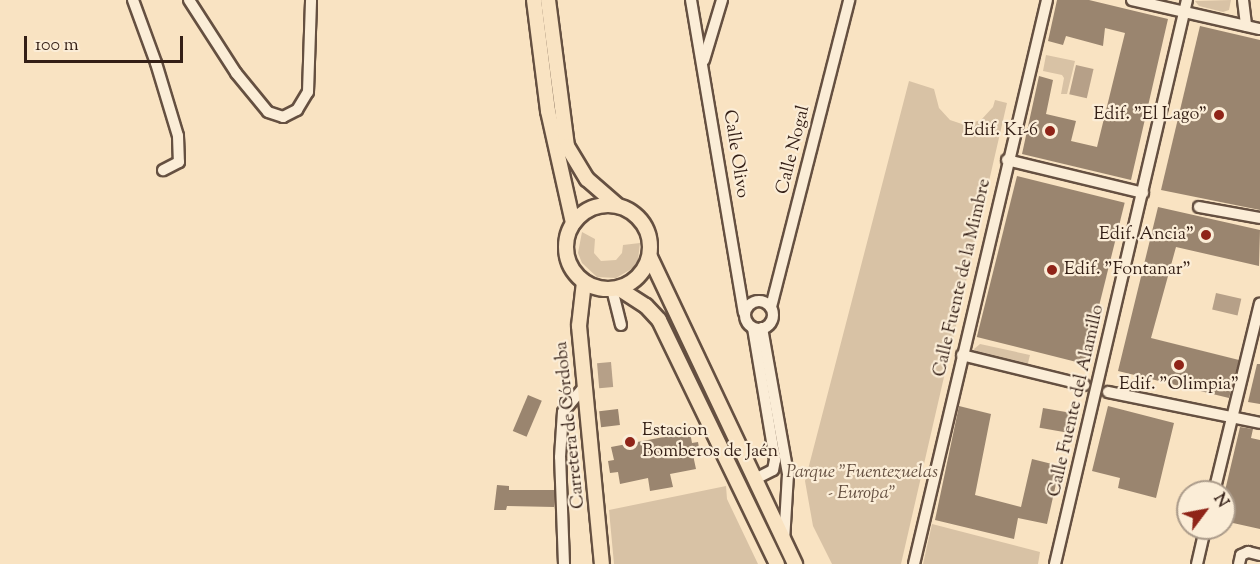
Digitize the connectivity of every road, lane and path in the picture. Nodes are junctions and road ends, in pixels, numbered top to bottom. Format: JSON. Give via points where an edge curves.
{"nodes":[{"id":1,"x":133,"y":0,"type":"edge"},
{"id":2,"x":189,"y":0,"type":"edge"},
{"id":3,"x":311,"y":0,"type":"edge"},
{"id":4,"x":534,"y":0,"type":"edge"},
{"id":5,"x":548,"y":0,"type":"edge"},
{"id":6,"x":691,"y":0,"type":"edge"},
{"id":7,"x":722,"y":0,"type":"edge"},
{"id":8,"x":849,"y":0,"type":"edge"},
{"id":9,"x":1047,"y":0,"type":"edge"},
{"id":10,"x":1132,"y":0,"type":"edge"},
{"id":11,"x":1187,"y":0,"type":"edge"},
{"id":12,"x":1243,"y":0,"type":"edge"},
{"id":13,"x":1185,"y":13,"type":"junction"},
{"id":14,"x":1246,"y":26,"type":"junction"},
{"id":15,"x":1260,"y":29,"type":"edge"},
{"id":16,"x":704,"y":62,"type":"junction"},
{"id":17,"x":1007,"y":160,"type":"junction"},
{"id":18,"x":163,"y":170,"type":"dead end"},
{"id":19,"x":1143,"y":193,"type":"junction"},
{"id":20,"x":617,"y":205,"type":"junction"},
{"id":21,"x":1199,"y":207,"type":"dead end"},
{"id":22,"x":1260,"y":218,"type":"edge"},
{"id":23,"x":573,"y":223,"type":"junction"},
{"id":24,"x":650,"y":257,"type":"junction"},
{"id":25,"x":584,"y":282,"type":"junction"},
{"id":26,"x":615,"y":289,"type":"junction"},
{"id":27,"x":1260,"y":304,"type":"edge"},
{"id":28,"x":771,"y":307,"type":"junction"},
{"id":29,"x":744,"y":313,"type":"junction"},
{"id":30,"x":621,"y":325,"type":"dead end"},
{"id":31,"x":758,"y":328,"type":"junction"},
{"id":32,"x":962,"y":355,"type":"junction"},
{"id":33,"x":1084,"y":385,"type":"dead end"},
{"id":34,"x":585,"y":386,"type":"junction"},
{"id":35,"x":1108,"y":392,"type":"dead end"},
{"id":36,"x":1232,"y":417,"type":"junction"},
{"id":37,"x":1260,"y":423,"type":"edge"},
{"id":38,"x":755,"y":479,"type":"junction"},
{"id":39,"x":1217,"y":480,"type":"edge"},
{"id":40,"x":1202,"y":540,"type":"edge"},
{"id":41,"x":784,"y":541,"type":"junction"},
{"id":42,"x":1260,"y":555,"type":"edge"},
{"id":43,"x":564,"y":564,"type":"edge"},
{"id":44,"x":602,"y":564,"type":"edge"},
{"id":45,"x":777,"y":564,"type":"edge"},
{"id":46,"x":795,"y":564,"type":"edge"},
{"id":47,"x":914,"y":564,"type":"edge"},
{"id":48,"x":1054,"y":564,"type":"edge"},
{"id":49,"x":1197,"y":564,"type":"edge"},
{"id":50,"x":1239,"y":564,"type":"edge"}],
"edges":[{"from":1,"to":18,"type":"street","via":[[178,136],[179,162]]},
{"from":2,"to":3,"type":"street","via":[[236,73],[268,112],[283,117],[297,110],[308,92]]},
{"from":4,"to":23,"type":"main road","via":[[548,111]]},
{"from":5,"to":20,"type":"main road","via":[[567,146],[587,179]]},
{"from":6,"to":16,"type":"street","name":"Calle Olivo"},
{"from":7,"to":16,"type":"street"},
{"from":8,"to":28,"type":"street","name":"Calle Nogal"},
{"from":9,"to":17,"type":"street","name":"Calle Fuente de la Mimbre"},
{"from":10,"to":13,"type":"street"},
{"from":11,"to":13,"type":"street","name":"Calle Fuente del Alamillo"},
{"from":12,"to":14,"type":"street"},
{"from":13,"to":14,"type":"street"},
{"from":13,"to":19,"type":"street","name":"Calle Fuente del Alamillo"},
{"from":14,"to":15,"type":"street"},
{"from":16,"to":29,"type":"street","name":"Calle Olivo"},
{"from":17,"to":19,"type":"street"},
{"from":17,"to":32,"type":"street","name":"Calle Fuente de la Mimbre"},
{"from":19,"to":48,"type":"street","name":"Calle Fuente del Alamillo"},
{"from":20,"to":23,"type":"main road","via":[[592,207]]},
{"from":20,"to":24,"type":"main road","via":[[630,210],[648,230]]},
{"from":21,"to":22,"type":"street"},
{"from":23,"to":25,"type":"main road","via":[[566,241],[568,261]]},
{"from":24,"to":26,"type":"main road","via":[[636,279]]},
{"from":24,"to":38,"type":"main road"},
{"from":25,"to":26,"type":"main road"},
{"from":25,"to":34,"type":"main road","name":"Carretera de Córdoba","via":[[579,326]]},
{"from":26,"to":30,"type":"street"},
{"from":26,"to":45,"type":"main road","via":[[646,306],[659,320]]},
{"from":27,"to":36,"type":"street"},
{"from":28,"to":29,"type":"street","via":[[764,301],[755,301]]},
{"from":28,"to":31,"type":"street","via":[[770,324]]},
{"from":29,"to":31,"type":"street","via":[[747,322]]},
{"from":31,"to":38,"type":"street","via":[[775,460],[773,470]]},
{"from":31,"to":41,"type":"street","via":[[788,474]]},
{"from":32,"to":33,"type":"street"},
{"from":32,"to":47,"type":"street","name":"Calle Fuente de la Mimbre"},
{"from":34,"to":43,"type":"street","via":[[563,412],[560,457]]},
{"from":34,"to":44,"type":"main road","name":"Carretera de Córdoba"},
{"from":35,"to":36,"type":"street"},
{"from":36,"to":37,"type":"street"},
{"from":36,"to":39,"type":"street"},
{"from":38,"to":41,"type":"main road"},
{"from":40,"to":49,"type":"street"},
{"from":41,"to":46,"type":"main road"},
{"from":42,"to":50,"type":"street","via":[[1248,552],[1241,555]]}]}
